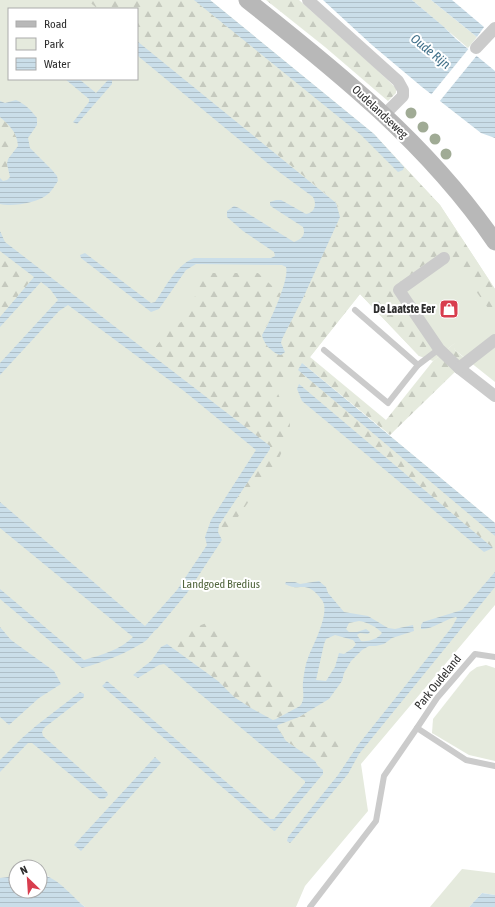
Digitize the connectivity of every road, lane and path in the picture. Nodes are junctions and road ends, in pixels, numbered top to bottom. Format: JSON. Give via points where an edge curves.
{"nodes":[{"id":1,"x":247,"y":0,"type":"edge"},
{"id":2,"x":308,"y":0,"type":"edge"},
{"id":3,"x":495,"y":28,"type":"edge"},
{"id":4,"x":476,"y":48,"type":"dead end"},
{"id":5,"x":385,"y":114,"type":"junction"},
{"id":6,"x":495,"y":242,"type":"edge"},
{"id":7,"x":444,"y":258,"type":"dead end"},
{"id":8,"x":355,"y":310,"type":"dead end"},
{"id":9,"x":495,"y":340,"type":"edge"},
{"id":10,"x":439,"y":349,"type":"junction"},
{"id":11,"x":324,"y":350,"type":"dead end"},
{"id":12,"x":418,"y":366,"type":"junction"},
{"id":13,"x":459,"y":368,"type":"junction"},
{"id":14,"x":495,"y":396,"type":"edge"},
{"id":15,"x":495,"y":657,"type":"edge"},
{"id":16,"x":417,"y":728,"type":"junction"},
{"id":17,"x":495,"y":766,"type":"edge"},
{"id":18,"x":310,"y":907,"type":"edge"}],
"edges":[{"from":1,"to":5,"type":"main road","name":"Oudelandseweg"},
{"from":2,"to":5,"type":"street","via":[[398,81],[403,96]]},
{"from":3,"to":4,"type":"street"},
{"from":5,"to":6,"type":"main road","name":"Oudelandseweg","via":[[435,165]]},
{"from":7,"to":10,"type":"street","via":[[399,290]]},
{"from":8,"to":12,"type":"lane"},
{"from":9,"to":13,"type":"street"},
{"from":10,"to":12,"type":"lane"},
{"from":10,"to":13,"type":"street"},
{"from":11,"to":12,"type":"lane","via":[[388,403]]},
{"from":13,"to":14,"type":"street"},
{"from":15,"to":16,"type":"lane","name":"Park Oudeland","via":[[475,654],[437,698]]},
{"from":16,"to":17,"type":"lane","name":"Park Oudeland","via":[[466,760]]},
{"from":16,"to":18,"type":"lane","via":[[384,776],[376,821]]}]}
